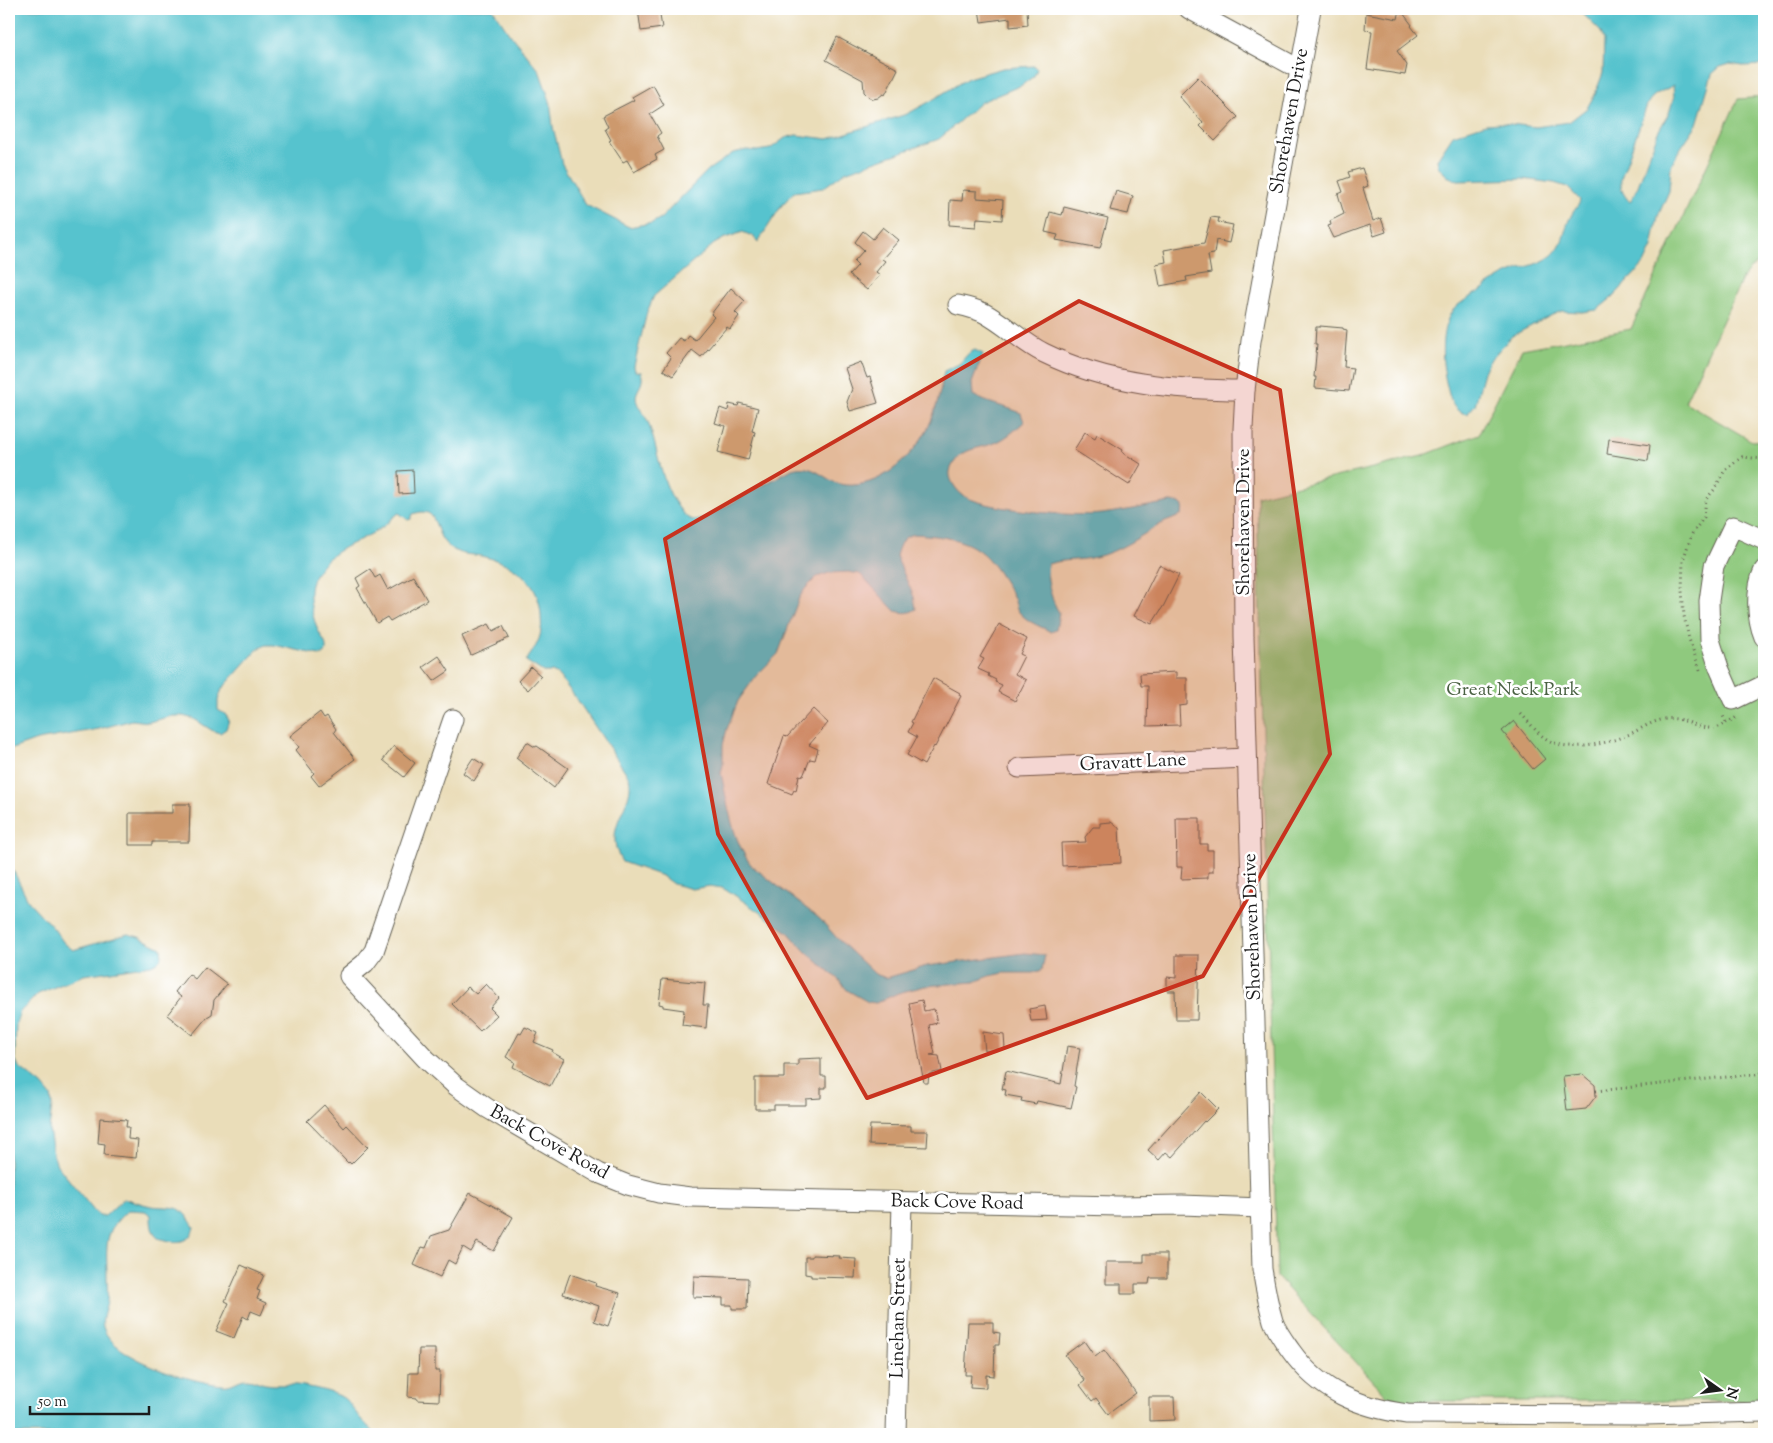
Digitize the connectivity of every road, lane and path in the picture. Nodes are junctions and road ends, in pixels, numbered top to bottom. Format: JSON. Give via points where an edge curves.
{"nodes":[{"id":1,"x":1189,"y":9,"type":"edge"},
{"id":2,"x":1311,"y":9,"type":"edge"},
{"id":3,"x":1300,"y":69,"type":"junction"},
{"id":4,"x":958,"y":305,"type":"dead end"},
{"id":5,"x":1245,"y":390,"type":"junction"},
{"id":6,"x":1764,"y":459,"type":"edge"},
{"id":7,"x":1764,"y":540,"type":"edge"},
{"id":8,"x":1764,"y":570,"type":"edge"},
{"id":9,"x":1764,"y":637,"type":"edge"},
{"id":10,"x":1703,"y":675,"type":"dead end"},
{"id":11,"x":1764,"y":685,"type":"edge"},
{"id":12,"x":1719,"y":708,"type":"dead end"},
{"id":13,"x":1520,"y":714,"type":"dead end"},
{"id":14,"x":453,"y":719,"type":"dead end"},
{"id":15,"x":1248,"y":758,"type":"junction"},
{"id":16,"x":1019,"y":768,"type":"dead end"},
{"id":17,"x":1764,"y":1074,"type":"edge"},
{"id":18,"x":1596,"y":1090,"type":"dead end"},
{"id":19,"x":902,"y":1202,"type":"junction"},
{"id":20,"x":1261,"y":1208,"type":"junction"},
{"id":21,"x":1764,"y":1412,"type":"edge"},
{"id":22,"x":896,"y":1434,"type":"edge"}],
"edges":[{"from":1,"to":3,"type":"street"},
{"from":2,"to":3,"type":"street","name":"Shorehaven Drive"},
{"from":3,"to":5,"type":"street","name":"Shorehaven Drive"},
{"from":4,"to":5,"type":"street","via":[[986,314],[1042,352],[1094,373],[1160,386]]},
{"from":5,"to":15,"type":"street","name":"Shorehaven Drive","via":[[1244,637]]},
{"from":6,"to":10,"type":"path","via":[[1742,457],[1725,470],[1706,499],[1704,517],[1692,534],[1683,560],[1684,616]]},
{"from":7,"to":11,"type":"street","via":[[1732,526],[1714,566],[1709,601],[1710,640],[1733,700]]},
{"from":8,"to":9,"type":"street","via":[[1758,594]]},
{"from":12,"to":13,"type":"path","via":[[1726,723],[1718,728],[1702,728],[1687,721],[1666,719],[1608,741],[1578,746],[1562,746],[1545,738]]},
{"from":14,"to":19,"type":"street","name":"Back Cove Road","via":[[374,951],[349,976],[408,1041],[456,1086],[487,1108],[581,1165],[628,1185],[690,1197]]},
{"from":15,"to":16,"type":"street","name":"Gravatt Lane"},
{"from":15,"to":20,"type":"street","name":"Shorehaven Drive"},
{"from":17,"to":18,"type":"path"},
{"from":19,"to":20,"type":"street","name":"Back Cove Road"},
{"from":19,"to":22,"type":"street","name":"Linehan Street"},
{"from":20,"to":21,"type":"street","name":"Shorehaven Drive","via":[[1266,1296],[1280,1336],[1318,1381],[1357,1403],[1407,1414]]}]}
